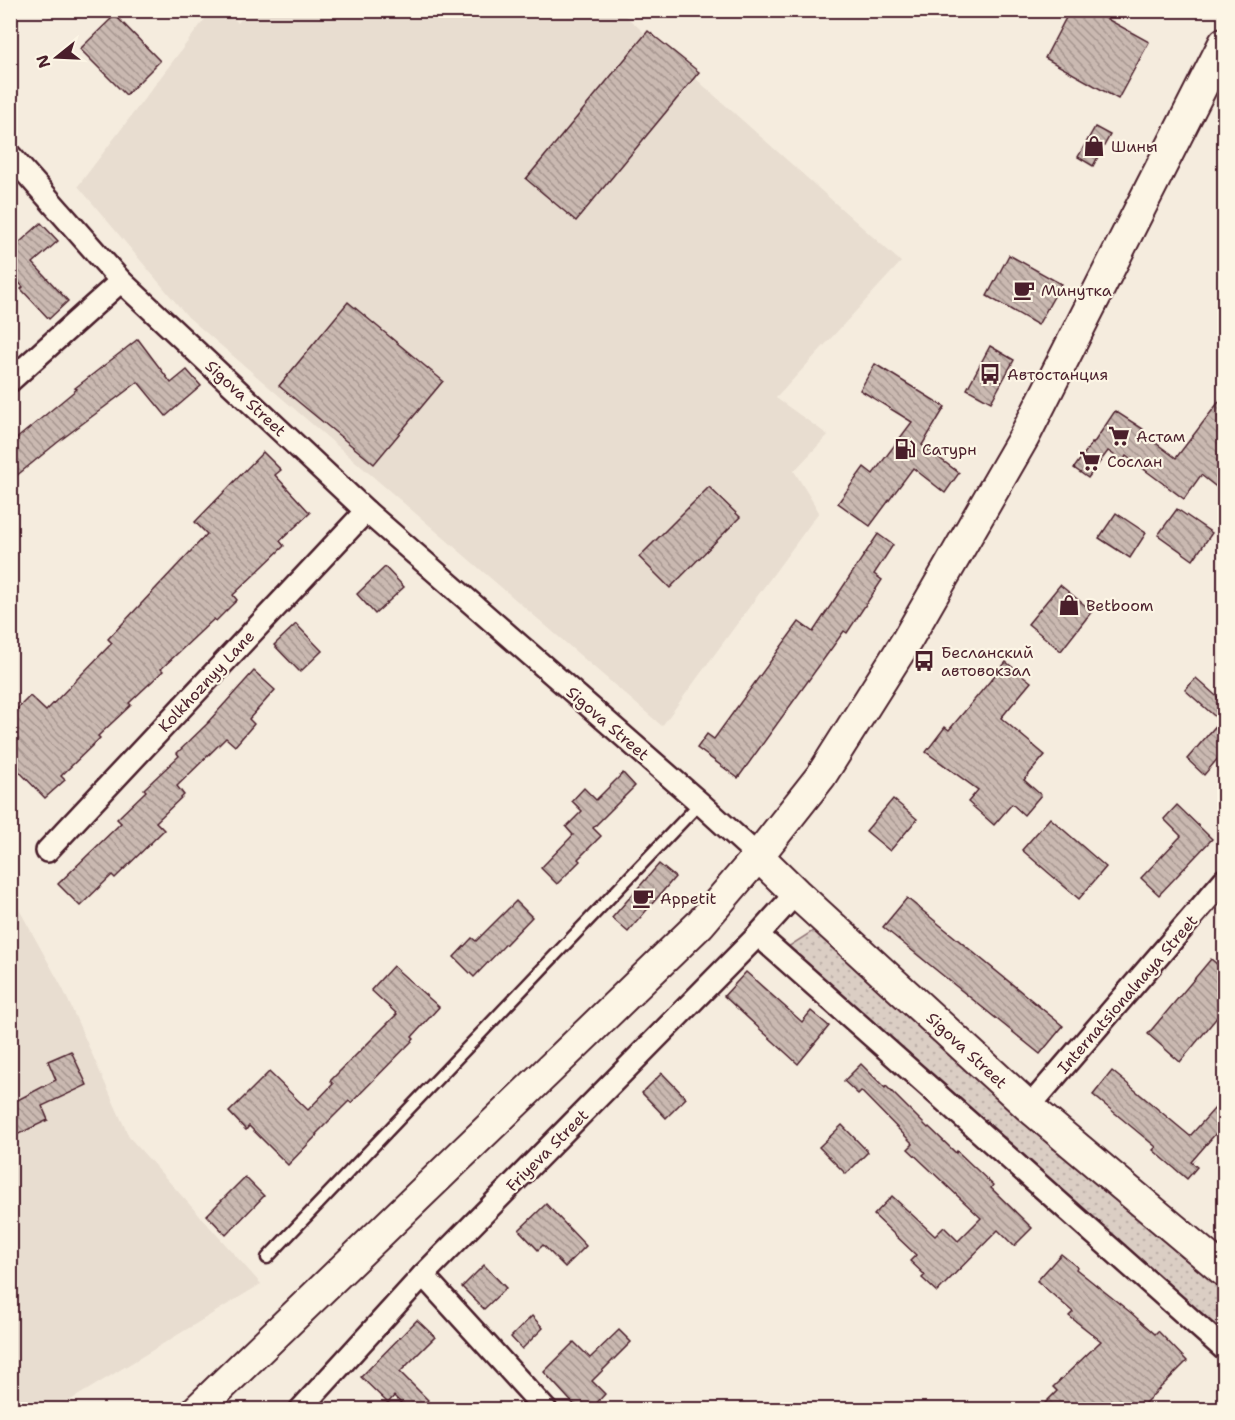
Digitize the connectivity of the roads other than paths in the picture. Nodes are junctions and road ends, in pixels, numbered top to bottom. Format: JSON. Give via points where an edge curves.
{"nodes":[{"id":1,"x":1224,"y":43,"type":"edge"},
{"id":2,"x":10,"y":155,"type":"edge"},
{"id":3,"x":121,"y":281,"type":"junction"},
{"id":4,"x":10,"y":381,"type":"edge"},
{"id":5,"x":366,"y":511,"type":"junction"},
{"id":6,"x":700,"y":803,"type":"junction"},
{"id":7,"x":47,"y":851,"type":"dead end"},
{"id":8,"x":758,"y":856,"type":"junction"},
{"id":9,"x":1224,"y":880,"type":"edge"},
{"id":10,"x":796,"y":893,"type":"junction"},
{"id":11,"x":758,"y":935,"type":"junction"},
{"id":12,"x":1029,"y":1107,"type":"junction"},
{"id":13,"x":267,"y":1258,"type":"dead end"},
{"id":14,"x":1224,"y":1271,"type":"edge"},
{"id":15,"x":423,"y":1275,"type":"junction"},
{"id":16,"x":1224,"y":1350,"type":"edge"},
{"id":17,"x":197,"y":1410,"type":"edge"},
{"id":18,"x":300,"y":1410,"type":"edge"},
{"id":19,"x":546,"y":1410,"type":"edge"}],
"edges":[{"from":1,"to":8,"type":"main road","via":[[1024,437],[907,640],[821,776]]},
{"from":2,"to":3,"type":"street","name":"Sigova Street"},
{"from":3,"to":4,"type":"street"},
{"from":3,"to":5,"type":"street","name":"Sigova Street"},
{"from":5,"to":6,"type":"street","name":"Sigova Street"},
{"from":5,"to":7,"type":"street","name":"Kolkhoznyy Lane"},
{"from":6,"to":8,"type":"street","name":"Sigova Street"},
{"from":6,"to":13,"type":"lane"},
{"from":8,"to":10,"type":"main road","name":"Sigova Street"},
{"from":8,"to":17,"type":"main road","via":[[700,924]]},
{"from":9,"to":12,"type":"street","name":"Internatsionalnaya Street"},
{"from":10,"to":11,"type":"street","name":"Friyeva Street"},
{"from":10,"to":12,"type":"main road","name":"Sigova Street"},
{"from":11,"to":15,"type":"street","name":"Friyeva Street"},
{"from":11,"to":16,"type":"street"},
{"from":12,"to":14,"type":"main road","name":"Sigova Street"},
{"from":15,"to":18,"type":"street","name":"Friyeva Street"},
{"from":15,"to":19,"type":"street"}]}
